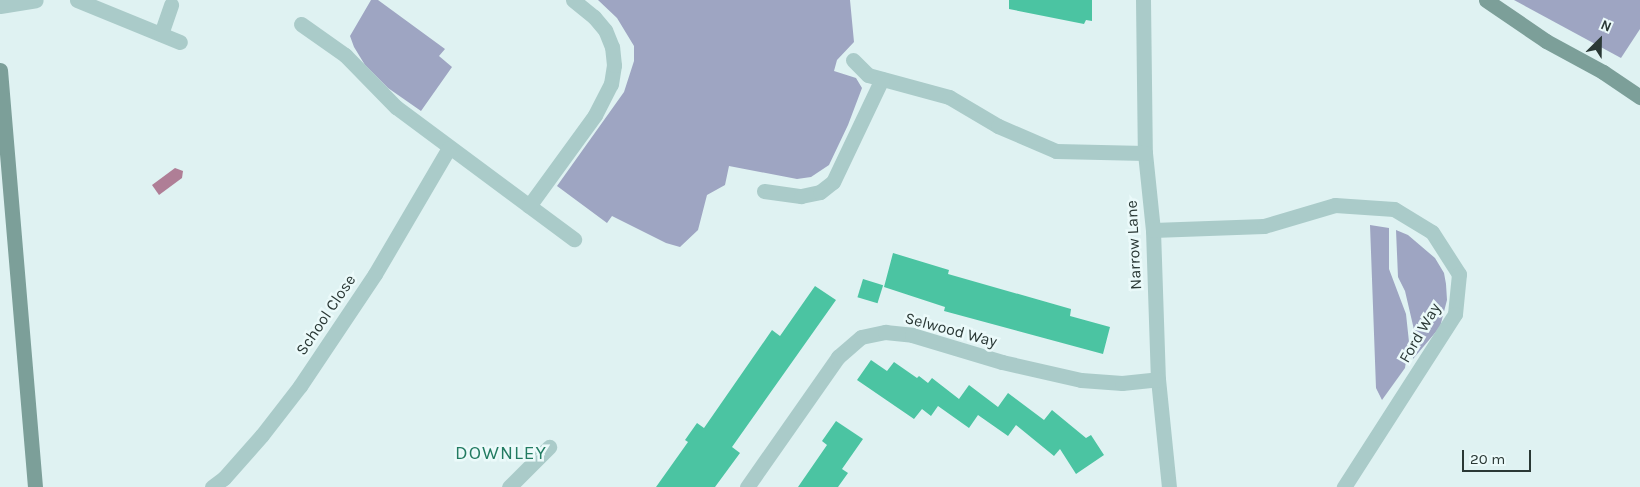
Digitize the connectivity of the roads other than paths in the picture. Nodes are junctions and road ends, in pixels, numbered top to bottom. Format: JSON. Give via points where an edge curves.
{"nodes":[{"id":1,"x":36,"y":0,"type":"edge"},
{"id":2,"x":77,"y":0,"type":"edge"},
{"id":3,"x":573,"y":0,"type":"edge"},
{"id":4,"x":1142,"y":0,"type":"edge"},
{"id":5,"x":1486,"y":0,"type":"edge"},
{"id":6,"x":171,"y":5,"type":"dead end"},
{"id":7,"x":0,"y":6,"type":"edge"},
{"id":8,"x":301,"y":24,"type":"dead end"},
{"id":9,"x":160,"y":34,"type":"junction"},
{"id":10,"x":180,"y":42,"type":"dead end"},
{"id":11,"x":853,"y":60,"type":"dead end"},
{"id":12,"x":0,"y":70,"type":"edge"},
{"id":13,"x":882,"y":80,"type":"junction"},
{"id":14,"x":1640,"y":97,"type":"edge"},
{"id":15,"x":449,"y":148,"type":"junction"},
{"id":16,"x":1145,"y":153,"type":"junction"},
{"id":17,"x":764,"y":191,"type":"dead end"},
{"id":18,"x":529,"y":206,"type":"junction"},
{"id":19,"x":1153,"y":230,"type":"junction"},
{"id":20,"x":574,"y":239,"type":"dead end"},
{"id":21,"x":1158,"y":380,"type":"junction"},
{"id":22,"x":549,"y":447,"type":"dead end"},
{"id":23,"x":222,"y":484,"type":"edge"},
{"id":24,"x":34,"y":487,"type":"edge"},
{"id":25,"x":509,"y":487,"type":"edge"},
{"id":26,"x":747,"y":487,"type":"edge"},
{"id":27,"x":1169,"y":487,"type":"edge"},
{"id":28,"x":1344,"y":487,"type":"edge"}],
"edges":[{"from":1,"to":7,"type":"street"},
{"from":2,"to":9,"type":"street"},
{"from":3,"to":18,"type":"street","via":[[594,17],[612,46],[611,84],[595,115]]},
{"from":4,"to":16,"type":"street","name":"Narrow Lane"},
{"from":5,"to":14,"type":"street","via":[[1552,45],[1603,72]]},
{"from":6,"to":9,"type":"street"},
{"from":8,"to":15,"type":"street","via":[[345,55],[396,107]]},
{"from":9,"to":10,"type":"street"},
{"from":11,"to":13,"type":"street","via":[[868,75]]},
{"from":12,"to":24,"type":"street"},
{"from":13,"to":16,"type":"street","via":[[949,97],[998,126],[1056,151]]},
{"from":13,"to":17,"type":"street","via":[[833,182],[820,192],[801,196]]},
{"from":15,"to":18,"type":"street"},
{"from":15,"to":23,"type":"street","name":"School Close","via":[[375,274],[300,386]]},
{"from":16,"to":19,"type":"street","name":"Narrow Lane"},
{"from":18,"to":20,"type":"street"},
{"from":19,"to":21,"type":"street","name":"Narrow Lane"},
{"from":19,"to":28,"type":"street","name":"Ford Way","via":[[1264,226],[1335,205],[1394,209],[1432,232],[1459,274],[1455,314]]},
{"from":21,"to":26,"type":"street","name":"Selwood Way","via":[[1122,383],[1081,380],[1002,362],[912,335],[885,332],[861,337],[838,357]]},
{"from":21,"to":27,"type":"street","name":"Narrow Lane"},
{"from":22,"to":25,"type":"street"}]}
